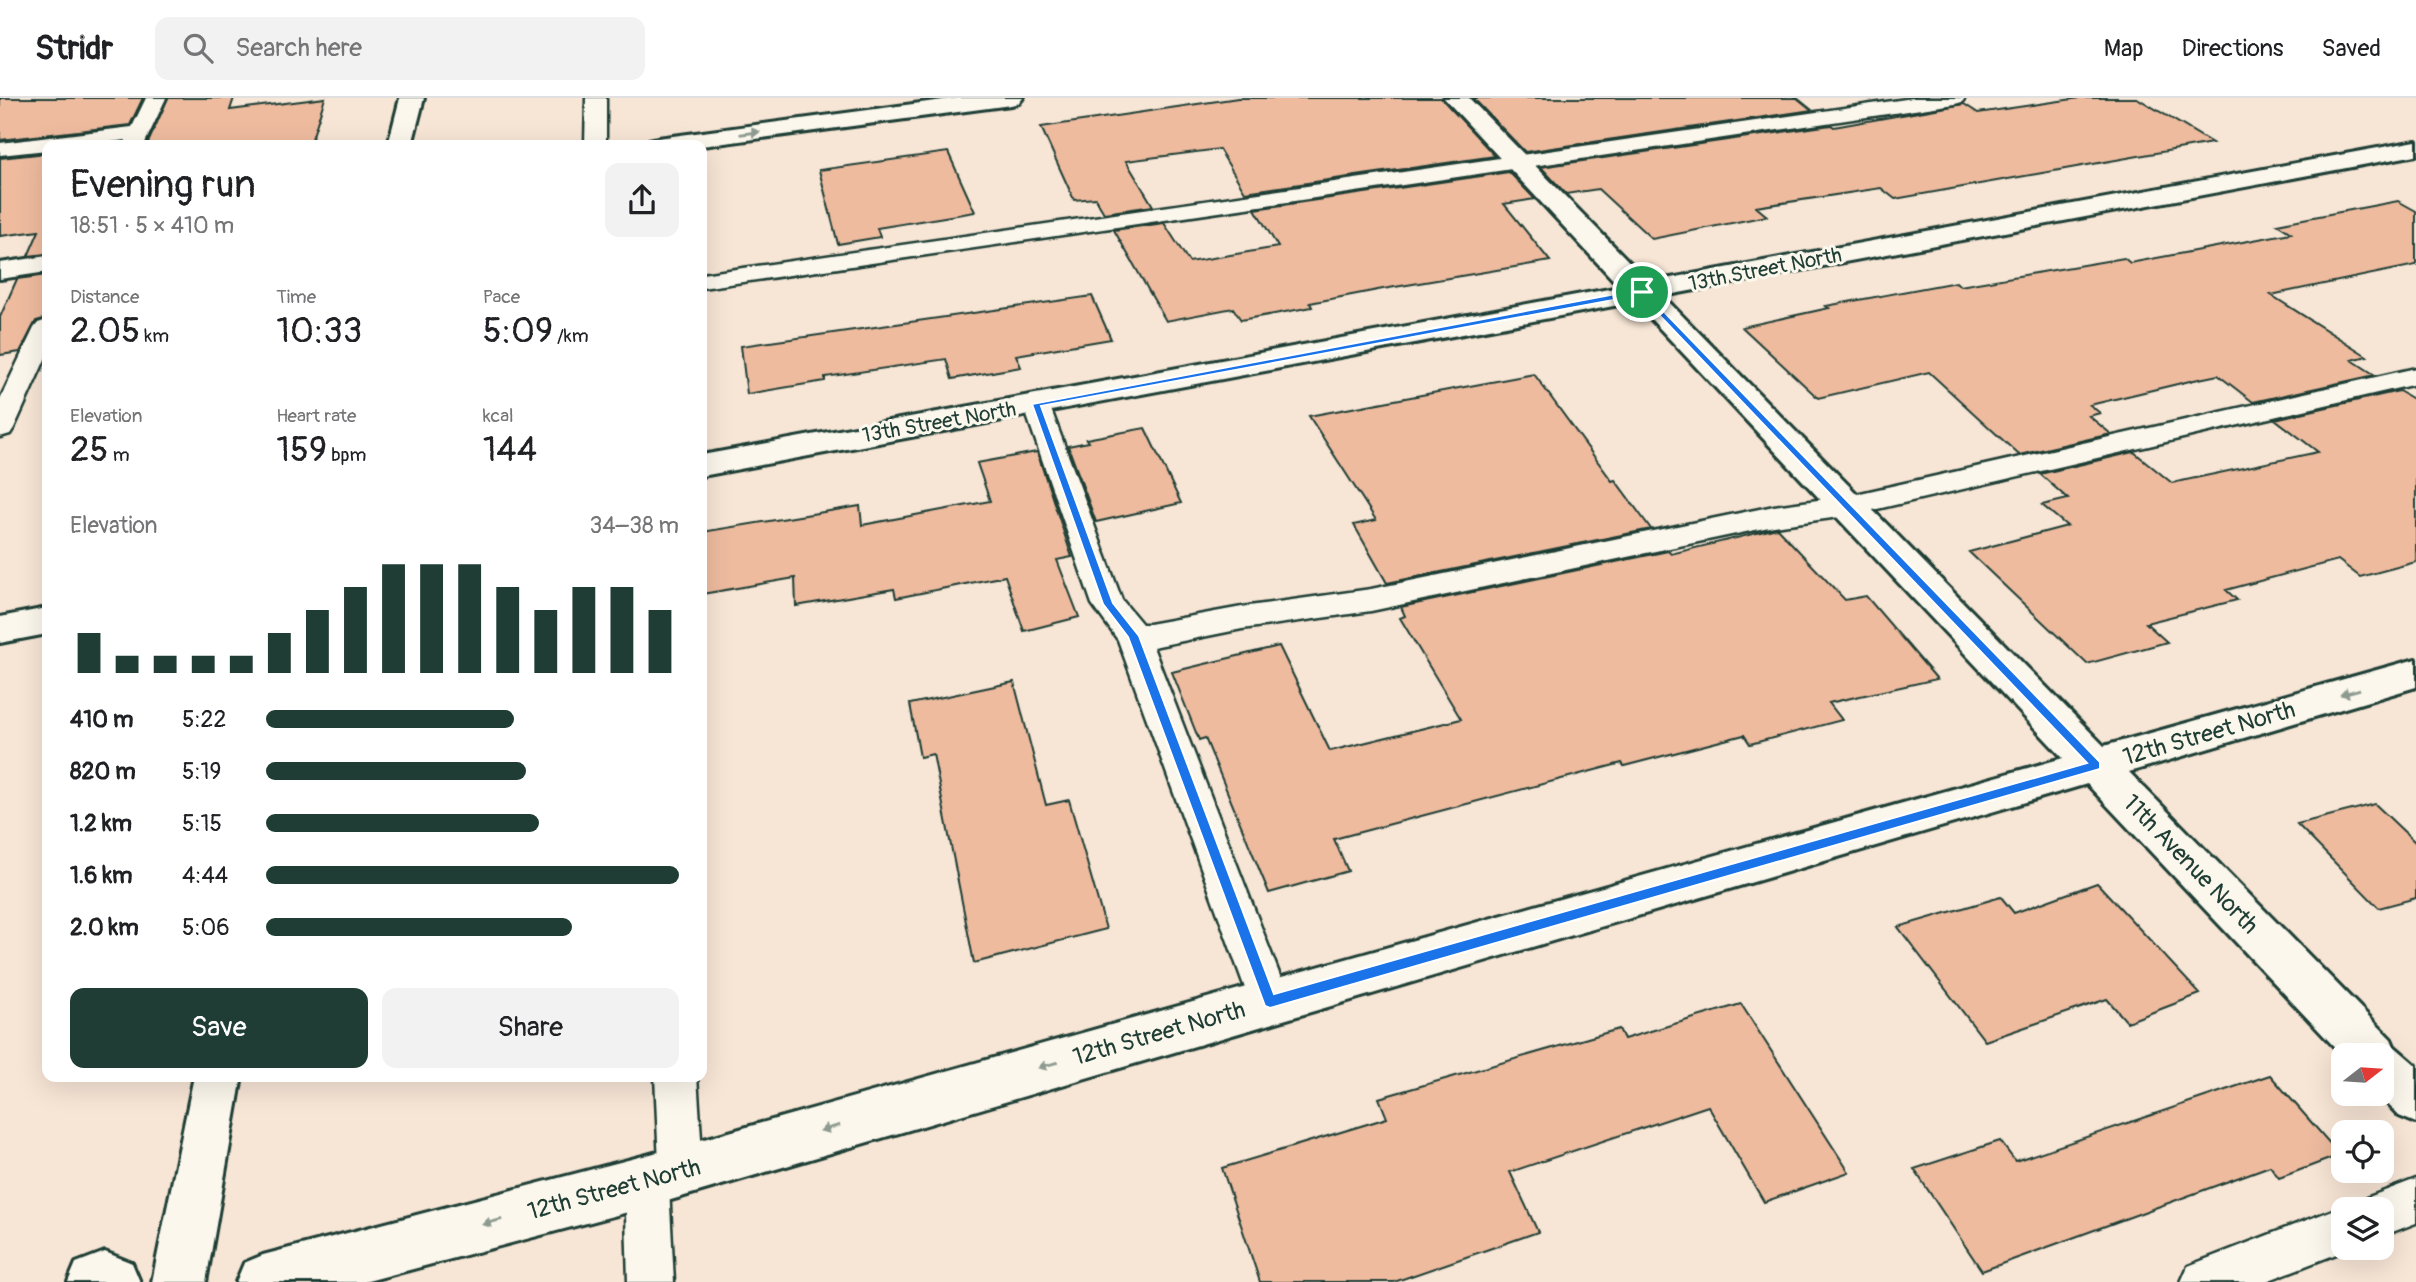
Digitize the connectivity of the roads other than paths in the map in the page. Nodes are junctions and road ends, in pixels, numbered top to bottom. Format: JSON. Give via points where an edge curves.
{"nodes":[{"id":1,"x":156,"y":98,"type":"edge"},
{"id":2,"x":412,"y":98,"type":"edge"},
{"id":3,"x":596,"y":98,"type":"edge"},
{"id":4,"x":1011,"y":98,"type":"edge"},
{"id":5,"x":1456,"y":98,"type":"edge"},
{"id":6,"x":1955,"y":98,"type":"edge"},
{"id":7,"x":931,"y":103,"type":"edge"},
{"id":8,"x":137,"y":138,"type":"edge"},
{"id":9,"x":112,"y":140,"type":"edge"},
{"id":10,"x":401,"y":140,"type":"edge"},
{"id":11,"x":596,"y":140,"type":"edge"},
{"id":12,"x":690,"y":140,"type":"edge"},
{"id":13,"x":42,"y":146,"type":"edge"},
{"id":14,"x":2416,"y":148,"type":"edge"},
{"id":15,"x":0,"y":149,"type":"edge"},
{"id":16,"x":1517,"y":162,"type":"junction"},
{"id":17,"x":42,"y":265,"type":"edge"},
{"id":18,"x":0,"y":271,"type":"edge"},
{"id":19,"x":707,"y":280,"type":"edge"},
{"id":20,"x":1642,"y":292,"type":"junction"},
{"id":21,"x":42,"y":339,"type":"edge"},
{"id":22,"x":2416,"y":376,"type":"edge"},
{"id":23,"x":1036,"y":404,"type":"junction"},
{"id":24,"x":0,"y":427,"type":"edge"},
{"id":25,"x":707,"y":465,"type":"edge"},
{"id":26,"x":1847,"y":506,"type":"junction"},
{"id":27,"x":42,"y":622,"type":"edge"},
{"id":28,"x":0,"y":629,"type":"edge"},
{"id":29,"x":1133,"y":636,"type":"junction"},
{"id":30,"x":2416,"y":673,"type":"edge"},
{"id":31,"x":2096,"y":765,"type":"junction"},
{"id":32,"x":1270,"y":1002,"type":"junction"},
{"id":33,"x":2362,"y":1043,"type":"edge"},
{"id":34,"x":2394,"y":1077,"type":"edge"},
{"id":35,"x":217,"y":1082,"type":"edge"},
{"id":36,"x":675,"y":1082,"type":"edge"},
{"id":37,"x":2416,"y":1100,"type":"edge"},
{"id":38,"x":664,"y":1176,"type":"junction"},
{"id":39,"x":2416,"y":1201,"type":"edge"},
{"id":40,"x":2394,"y":1209,"type":"edge"},
{"id":41,"x":2331,"y":1234,"type":"edge"},
{"id":42,"x":95,"y":1282,"type":"edge"},
{"id":43,"x":113,"y":1282,"type":"edge"},
{"id":44,"x":179,"y":1282,"type":"edge"},
{"id":45,"x":263,"y":1282,"type":"edge"},
{"id":46,"x":651,"y":1282,"type":"edge"},
{"id":47,"x":2204,"y":1282,"type":"edge"}],
"edges":[{"from":1,"to":8,"type":"lane"},
{"from":2,"to":10,"type":"street"},
{"from":3,"to":11,"type":"lane"},
{"from":4,"to":7,"type":"street"},
{"from":5,"to":16,"type":"street","name":"11th Avenue North"},
{"from":6,"to":16,"type":"lane"},
{"from":12,"to":7,"type":"street","one_way":true},
{"from":8,"to":9,"type":"lane"},
{"from":13,"to":15,"type":"lane"},
{"from":14,"to":20,"type":"street","name":"13th Street North"},
{"from":16,"to":19,"type":"lane"},
{"from":16,"to":20,"type":"street","name":"11th Avenue North"},
{"from":17,"to":18,"type":"street"},
{"from":20,"to":23,"type":"street","name":"13th Street North"},
{"from":20,"to":26,"type":"street","name":"11th Avenue North"},
{"from":21,"to":24,"type":"lane"},
{"from":22,"to":26,"type":"lane"},
{"from":23,"to":25,"type":"street","name":"13th Street North"},
{"from":23,"to":29,"type":"lane","via":[[1108,604]]},
{"from":26,"to":29,"type":"lane","via":[[1774,516],[1371,600]]},
{"from":26,"to":31,"type":"street","name":"11th Avenue North"},
{"from":27,"to":28,"type":"street"},
{"from":29,"to":32,"type":"lane"},
{"from":30,"to":31,"type":"street","name":"12th Street North","one_way":true},
{"from":31,"to":32,"type":"street","name":"12th Street North"},
{"from":31,"to":33,"type":"street","name":"11th Avenue North"},
{"from":32,"to":38,"type":"street","name":"12th Street North","one_way":true},
{"from":34,"to":37,"type":"street"},
{"from":35,"to":44,"type":"street"},
{"from":36,"to":38,"type":"lane"},
{"from":38,"to":45,"type":"street","name":"12th Street North","one_way":true},
{"from":38,"to":46,"type":"lane"},
{"from":39,"to":40,"type":"lane"},
{"from":41,"to":47,"type":"lane"},
{"from":42,"to":43,"type":"street"}]}
